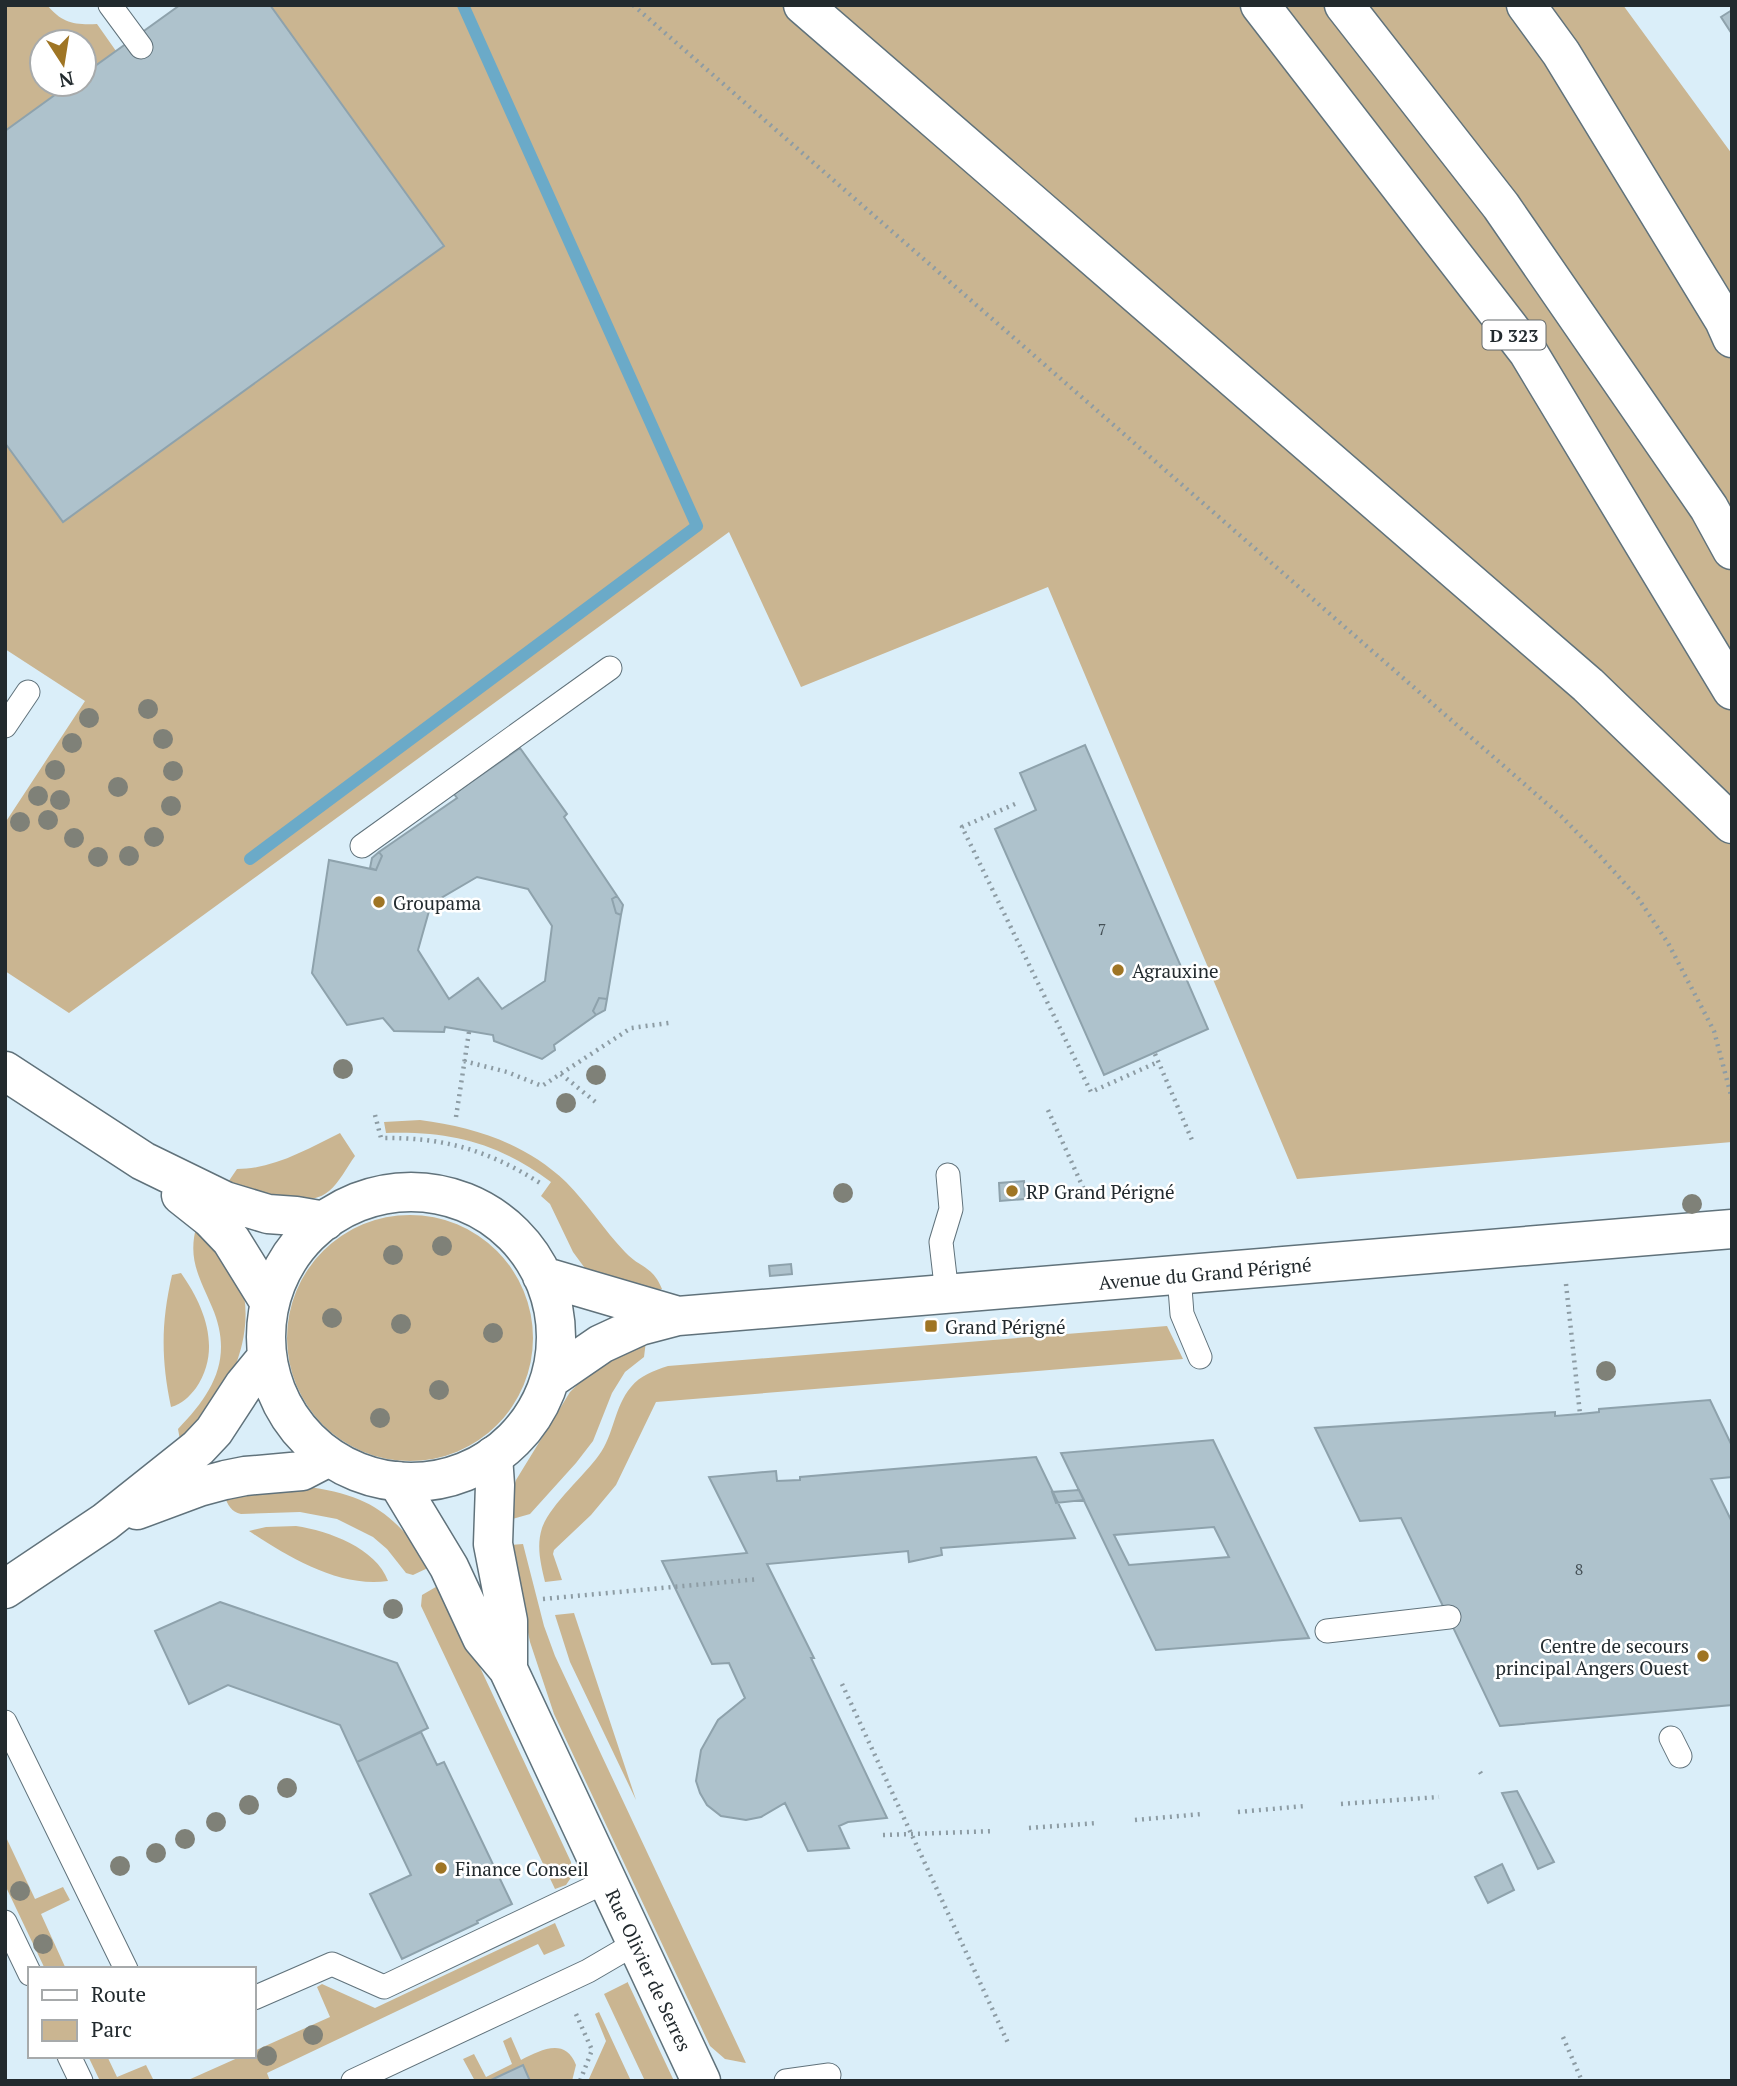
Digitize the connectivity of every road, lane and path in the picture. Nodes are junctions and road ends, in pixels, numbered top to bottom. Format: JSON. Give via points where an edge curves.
{"nodes":[{"id":1,"x":110,"y":5,"type":"edge"},
{"id":2,"x":633,"y":5,"type":"edge"},
{"id":3,"x":803,"y":5,"type":"edge"},
{"id":4,"x":1260,"y":5,"type":"edge"},
{"id":5,"x":1344,"y":5,"type":"edge"},
{"id":6,"x":1526,"y":5,"type":"edge"},
{"id":7,"x":141,"y":47,"type":"dead end"},
{"id":8,"x":1732,"y":338,"type":"edge"},
{"id":9,"x":1732,"y":551,"type":"edge"},
{"id":10,"x":610,"y":668,"type":"dead end"},
{"id":11,"x":1732,"y":690,"type":"edge"},
{"id":12,"x":27,"y":692,"type":"dead end"},
{"id":13,"x":5,"y":726,"type":"edge"},
{"id":14,"x":1014,"y":804,"type":"dead end"},
{"id":15,"x":1732,"y":824,"type":"edge"},
{"id":16,"x":362,"y":846,"type":"dead end"},
{"id":17,"x":668,"y":1023,"type":"dead end"},
{"id":18,"x":468,"y":1031,"type":"dead end"},
{"id":19,"x":1155,"y":1054,"type":"dead end"},
{"id":20,"x":464,"y":1061,"type":"junction"},
{"id":21,"x":1158,"y":1062,"type":"junction"},
{"id":22,"x":5,"y":1071,"type":"edge"},
{"id":23,"x":561,"y":1074,"type":"junction"},
{"id":24,"x":1732,"y":1100,"type":"edge"},
{"id":25,"x":598,"y":1104,"type":"dead end"},
{"id":26,"x":1048,"y":1110,"type":"dead end"},
{"id":27,"x":375,"y":1115,"type":"dead end"},
{"id":28,"x":456,"y":1117,"type":"dead end"},
{"id":29,"x":1192,"y":1140,"type":"dead end"},
{"id":30,"x":143,"y":1161,"type":"junction"},
{"id":31,"x":948,"y":1175,"type":"dead end"},
{"id":32,"x":540,"y":1183,"type":"dead end"},
{"id":33,"x":1086,"y":1194,"type":"dead end"},
{"id":34,"x":325,"y":1221,"type":"junction"},
{"id":35,"x":1732,"y":1229,"type":"edge"},
{"id":36,"x":1179,"y":1275,"type":"junction"},
{"id":37,"x":542,"y":1276,"type":"junction"},
{"id":38,"x":1566,"y":1284,"type":"dead end"},
{"id":39,"x":947,"y":1294,"type":"junction"},
{"id":40,"x":270,"y":1303,"type":"junction"},
{"id":41,"x":678,"y":1316,"type":"junction"},
{"id":42,"x":267,"y":1357,"type":"junction"},
{"id":43,"x":1200,"y":1357,"type":"dead end"},
{"id":44,"x":550,"y":1379,"type":"junction"},
{"id":45,"x":1580,"y":1414,"type":"dead end"},
{"id":46,"x":493,"y":1456,"type":"junction"},
{"id":47,"x":329,"y":1457,"type":"junction"},
{"id":48,"x":397,"y":1481,"type":"junction"},
{"id":49,"x":105,"y":1522,"type":"junction"},
{"id":50,"x":759,"y":1578,"type":"dead end"},
{"id":51,"x":5,"y":1589,"type":"edge"},
{"id":52,"x":542,"y":1599,"type":"dead end"},
{"id":53,"x":1450,"y":1617,"type":"dead end"},
{"id":54,"x":1327,"y":1631,"type":"dead end"},
{"id":55,"x":508,"y":1669,"type":"junction"},
{"id":56,"x":842,"y":1684,"type":"dead end"},
{"id":57,"x":5,"y":1722,"type":"edge"},
{"id":58,"x":1439,"y":1797,"type":"dead end"},
{"id":59,"x":1341,"y":1804,"type":"dead end"},
{"id":60,"x":1305,"y":1806,"type":"dead end"},
{"id":61,"x":1238,"y":1811,"type":"dead end"},
{"id":62,"x":1202,"y":1814,"type":"dead end"},
{"id":63,"x":1135,"y":1820,"type":"dead end"},
{"id":64,"x":1097,"y":1823,"type":"dead end"},
{"id":65,"x":1029,"y":1828,"type":"dead end"},
{"id":66,"x":994,"y":1831,"type":"dead end"},
{"id":67,"x":911,"y":1833,"type":"junction"},
{"id":68,"x":883,"y":1835,"type":"dead end"},
{"id":69,"x":607,"y":1881,"type":"junction"},
{"id":70,"x":5,"y":1922,"type":"edge"},
{"id":71,"x":636,"y":1943,"type":"junction"},
{"id":72,"x":125,"y":1967,"type":"edge"},
{"id":73,"x":28,"y":1970,"type":"edge"},
{"id":74,"x":563,"y":1983,"type":"junction"},
{"id":75,"x":256,"y":1997,"type":"edge"},
{"id":76,"x":1563,"y":2037,"type":"dead end"},
{"id":77,"x":1008,"y":2043,"type":"dead end"},
{"id":78,"x":70,"y":2058,"type":"edge"},
{"id":79,"x":829,"y":2075,"type":"dead end"},
{"id":80,"x":81,"y":2081,"type":"edge"},
{"id":81,"x":353,"y":2081,"type":"edge"},
{"id":82,"x":580,"y":2081,"type":"edge"},
{"id":83,"x":701,"y":2081,"type":"edge"},
{"id":84,"x":786,"y":2081,"type":"edge"},
{"id":85,"x":1582,"y":2081,"type":"edge"}],
"edges":[{"from":1,"to":7,"type":"lane"},
{"from":2,"to":24,"type":"path","via":[[1561,816],[1654,920],[1704,1007],[1721,1051]]},
{"from":3,"to":15,"type":"main road","via":[[1588,685]]},
{"from":4,"to":11,"type":"main road","number":"D 323","via":[[1528,352]]},
{"from":5,"to":9,"type":"main road","number":"D 323","via":[[1502,206],[1709,508]]},
{"from":6,"to":8,"type":"main road","via":[[1568,65]]},
{"from":10,"to":16,"type":"lane"},
{"from":12,"to":13,"type":"lane"},
{"from":14,"to":21,"type":"path","via":[[962,827],[1091,1091]]},
{"from":17,"to":23,"type":"path","via":[[631,1028]]},
{"from":18,"to":20,"type":"path"},
{"from":19,"to":21,"type":"path"},
{"from":20,"to":23,"type":"path","via":[[542,1086]]},
{"from":20,"to":28,"type":"path"},
{"from":21,"to":29,"type":"path"},
{"from":22,"to":30,"type":"main road"},
{"from":23,"to":25,"type":"path"},
{"from":26,"to":33,"type":"path"},
{"from":27,"to":32,"type":"path","via":[[381,1138],[440,1141],[468,1148]]},
{"from":30,"to":34,"type":"main road","via":[[246,1209]]},
{"from":30,"to":40,"type":"main road","via":[[231,1240]]},
{"from":31,"to":39,"type":"lane","via":[[951,1209],[941,1242]]},
{"from":34,"to":37,"type":"main road","via":[[353,1205],[383,1196],[415,1193],[446,1197],[503,1226]]},
{"from":34,"to":40,"type":"main road","via":[[290,1257]]},
{"from":35,"to":36,"type":"main road","name":"Avenue du Grand Périgné"},
{"from":36,"to":39,"type":"main road","name":"Avenue du Grand Périgné"},
{"from":36,"to":43,"type":"lane","via":[[1182,1314]]},
{"from":37,"to":41,"type":"main road","name":"Avenue du Grand Périgné"},
{"from":37,"to":44,"type":"main road","via":[[555,1326]]},
{"from":38,"to":45,"type":"path"},
{"from":39,"to":41,"type":"main road","name":"Avenue du Grand Périgné"},
{"from":40,"to":42,"type":"main road"},
{"from":41,"to":44,"type":"main road","name":"Avenue du Grand Périgné","via":[[640,1326],[601,1344]]},
{"from":42,"to":47,"type":"main road","via":[[276,1391],[292,1421]]},
{"from":42,"to":49,"type":"main road","via":[[215,1431]]},
{"from":44,"to":46,"type":"main road","via":[[532,1417]]},
{"from":46,"to":48,"type":"main road","via":[[447,1478]]},
{"from":46,"to":55,"type":"main road","name":"Rue Olivier de Serres","via":[[493,1544],[508,1620]]},
{"from":47,"to":48,"type":"main road","via":[[361,1474]]},
{"from":47,"to":49,"type":"main road","via":[[302,1471],[245,1476],[199,1487]]},
{"from":48,"to":55,"type":"main road","name":"Rue Olivier de Serres","via":[[449,1567],[482,1638]]},
{"from":49,"to":51,"type":"main road"},
{"from":50,"to":52,"type":"path"},
{"from":53,"to":54,"type":"lane"},
{"from":55,"to":69,"type":"main road","name":"Rue Olivier de Serres"},
{"from":56,"to":67,"type":"path"},
{"from":57,"to":72,"type":"lane"},
{"from":58,"to":59,"type":"path"},
{"from":60,"to":61,"type":"path"},
{"from":62,"to":63,"type":"path"},
{"from":64,"to":65,"type":"path"},
{"from":66,"to":67,"type":"path"},
{"from":67,"to":68,"type":"path"},
{"from":67,"to":77,"type":"path"},
{"from":69,"to":71,"type":"main road","name":"Rue Olivier de Serres"},
{"from":69,"to":75,"type":"lane","via":[[384,1987],[332,1964]]},
{"from":70,"to":73,"type":"lane"},
{"from":71,"to":74,"type":"lane"},
{"from":71,"to":83,"type":"main road","name":"Rue Olivier de Serres"},
{"from":74,"to":81,"type":"lane"},
{"from":74,"to":82,"type":"path","via":[[592,2050]]},
{"from":76,"to":85,"type":"path"},
{"from":78,"to":80,"type":"lane"},
{"from":79,"to":84,"type":"lane"}]}
